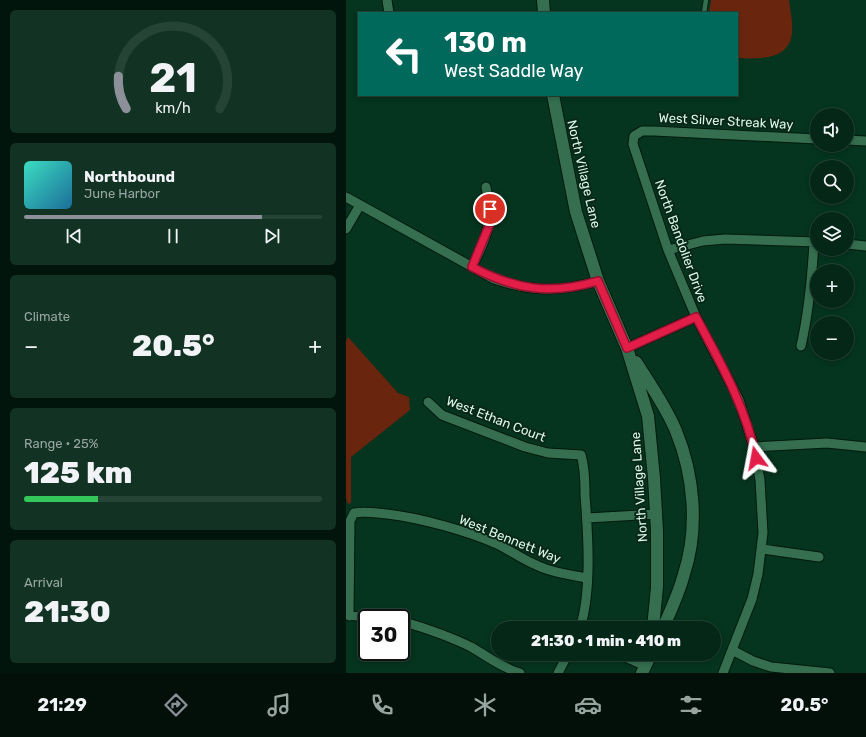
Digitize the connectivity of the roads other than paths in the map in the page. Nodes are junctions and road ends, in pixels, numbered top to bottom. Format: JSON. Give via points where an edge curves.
{"nodes":[{"id":1,"x":387,"y":0,"type":"edge"},
{"id":2,"x":543,"y":0,"type":"edge"},
{"id":3,"x":706,"y":0,"type":"edge"},
{"id":4,"x":389,"y":12,"type":"edge"},
{"id":5,"x":544,"y":12,"type":"edge"},
{"id":6,"x":704,"y":12,"type":"edge"},
{"id":7,"x":553,"y":96,"type":"edge"},
{"id":8,"x":634,"y":136,"type":"joint"},
{"id":9,"x":810,"y":139,"type":"edge"},
{"id":10,"x":854,"y":140,"type":"edge"},
{"id":11,"x":866,"y":141,"type":"edge"},
{"id":12,"x":486,"y":187,"type":"dead end"},
{"id":13,"x":346,"y":197,"type":"edge"},
{"id":14,"x":360,"y":205,"type":"junction"},
{"id":15,"x":346,"y":229,"type":"edge"},
{"id":16,"x":810,"y":242,"type":"edge"},
{"id":17,"x":854,"y":245,"type":"edge"},
{"id":18,"x":866,"y":246,"type":"edge"},
{"id":19,"x":668,"y":250,"type":"junction"},
{"id":20,"x":814,"y":256,"type":"edge"},
{"id":21,"x":472,"y":267,"type":"junction"},
{"id":22,"x":598,"y":281,"type":"junction"},
{"id":23,"x":696,"y":317,"type":"junction"},
{"id":24,"x":801,"y":346,"type":"dead end"},
{"id":25,"x":627,"y":348,"type":"junction"},
{"id":26,"x":428,"y":402,"type":"dead end"},
{"id":27,"x":754,"y":447,"type":"junction"},
{"id":28,"x":866,"y":447,"type":"edge"},
{"id":29,"x":657,"y":514,"type":"junction"},
{"id":30,"x":587,"y":518,"type":"junction"},
{"id":31,"x":762,"y":549,"type":"junction"},
{"id":32,"x":819,"y":557,"type":"dead end"},
{"id":33,"x":587,"y":578,"type":"junction"},
{"id":34,"x":348,"y":616,"type":"edge"},
{"id":35,"x":358,"y":617,"type":"edge"},
{"id":36,"x":583,"y":621,"type":"edge"},
{"id":37,"x":654,"y":621,"type":"edge"},
{"id":38,"x":666,"y":621,"type":"edge"},
{"id":39,"x":410,"y":624,"type":"edge"},
{"id":40,"x":732,"y":650,"type":"junction"},
{"id":41,"x":564,"y":661,"type":"edge"},
{"id":42,"x":520,"y":673,"type":"edge"},
{"id":43,"x":558,"y":673,"type":"edge"},
{"id":44,"x":723,"y":673,"type":"edge"},
{"id":45,"x":830,"y":673,"type":"edge"}],
"edges":[{"from":1,"to":4,"type":"street"},
{"from":2,"to":5,"type":"street"},
{"from":3,"to":6,"type":"lane"},
{"from":7,"to":22,"type":"street","name":"North Village Lane","via":[[576,212]]},
{"from":8,"to":9,"type":"street","name":"West Silver Streak Way","via":[[642,131],[654,131]]},
{"from":8,"to":19,"type":"street","name":"North Bandolier Drive","via":[[633,144]]},
{"from":10,"to":11,"type":"street"},
{"from":12,"to":21,"type":"street","via":[[490,209],[489,226]]},
{"from":13,"to":14,"type":"street"},
{"from":14,"to":15,"type":"street"},
{"from":14,"to":21,"type":"street"},
{"from":16,"to":19,"type":"street","via":[[703,240]]},
{"from":17,"to":18,"type":"street"},
{"from":19,"to":23,"type":"street","name":"North Bandolier Drive"},
{"from":20,"to":24,"type":"street","via":[[807,320]]},
{"from":21,"to":22,"type":"street","via":[[494,279],[536,289],[559,290]]},
{"from":22,"to":25,"type":"street","name":"North Village Lane"},
{"from":23,"to":25,"type":"street"},
{"from":23,"to":27,"type":"street","name":"North Bandolier Drive","via":[[739,400]]},
{"from":25,"to":29,"type":"street","name":"North Village Lane","via":[[648,416]]},
{"from":25,"to":38,"type":"street","name":"North Village Lane","via":[[675,429],[683,451],[691,490],[690,553],[678,595]]},
{"from":26,"to":30,"type":"street","name":"West Ethan Court","via":[[442,415],[525,447],[548,453],[581,455],[584,464]]},
{"from":27,"to":28,"type":"street","via":[[827,442]]},
{"from":27,"to":31,"type":"street","name":"North Bandolier Drive","via":[[762,501]]},
{"from":29,"to":30,"type":"street"},
{"from":29,"to":37,"type":"street","name":"North Village Lane","via":[[657,587]]},
{"from":30,"to":33,"type":"street"},
{"from":31,"to":32,"type":"street"},
{"from":31,"to":40,"type":"street","name":"North Bandolier Drive","via":[[752,599]]},
{"from":33,"to":34,"type":"street","name":"West Bennett Way","via":[[540,566],[498,545],[422,521],[389,514],[354,513],[350,521]]},
{"from":33,"to":36,"type":"street"},
{"from":34,"to":35,"type":"street"},
{"from":39,"to":42,"type":"street","via":[[470,647]]},
{"from":40,"to":44,"type":"street","name":"North Bandolier Drive"},
{"from":40,"to":45,"type":"street","via":[[771,667]]},
{"from":41,"to":43,"type":"street"}]}
